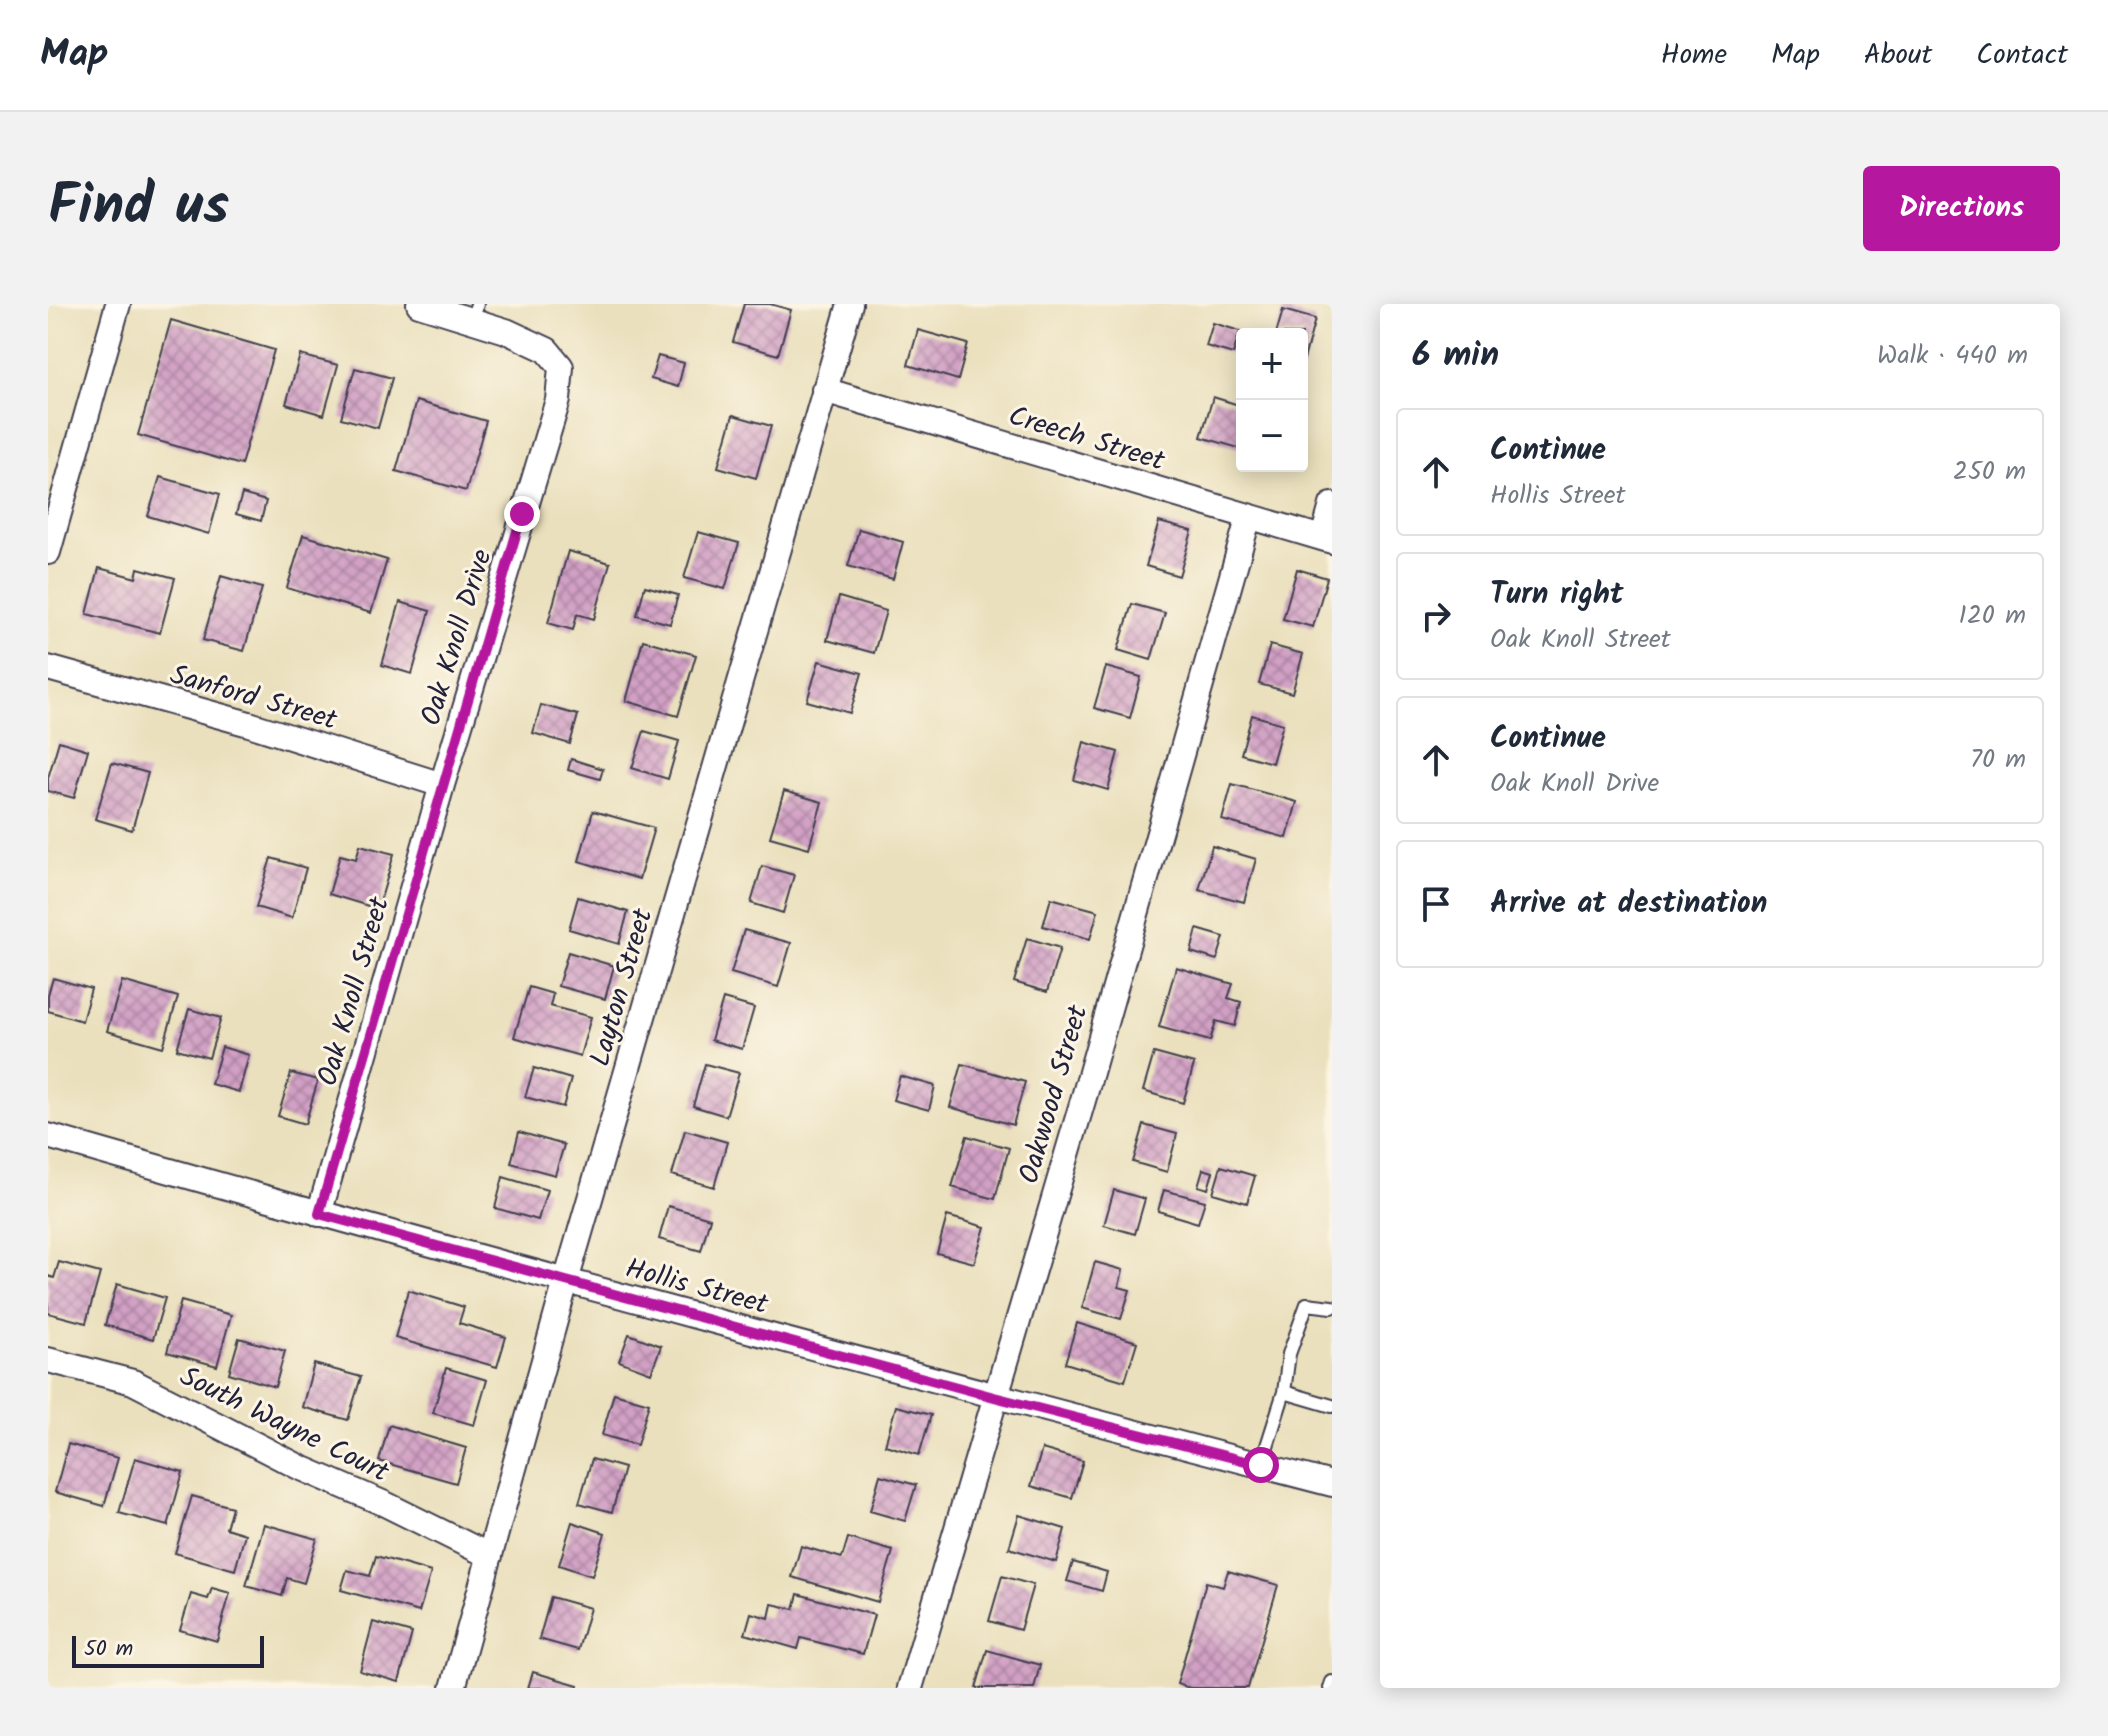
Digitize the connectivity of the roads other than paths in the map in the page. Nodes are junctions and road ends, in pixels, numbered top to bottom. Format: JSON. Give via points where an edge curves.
{"nodes":[{"id":1,"x":118,"y":304,"type":"edge"},
{"id":2,"x":419,"y":304,"type":"edge"},
{"id":3,"x":850,"y":304,"type":"edge"},
{"id":4,"x":474,"y":312,"type":"edge"},
{"id":5,"x":824,"y":390,"type":"junction"},
{"id":6,"x":1332,"y":505,"type":"edge"},
{"id":7,"x":1249,"y":516,"type":"junction"},
{"id":8,"x":1327,"y":540,"type":"edge"},
{"id":9,"x":48,"y":552,"type":"edge"},
{"id":10,"x":48,"y":668,"type":"edge"},
{"id":11,"x":442,"y":785,"type":"junction"},
{"id":12,"x":48,"y":1136,"type":"edge"},
{"id":13,"x":319,"y":1214,"type":"junction"},
{"id":14,"x":566,"y":1281,"type":"junction"},
{"id":15,"x":1332,"y":1307,"type":"edge"},
{"id":16,"x":48,"y":1360,"type":"edge"},
{"id":17,"x":1284,"y":1392,"type":"junction"},
{"id":18,"x":994,"y":1397,"type":"junction"},
{"id":19,"x":1332,"y":1406,"type":"edge"},
{"id":20,"x":1261,"y":1465,"type":"junction"},
{"id":21,"x":1332,"y":1484,"type":"edge"},
{"id":22,"x":490,"y":1556,"type":"junction"},
{"id":23,"x":1332,"y":1682,"type":"edge"},
{"id":24,"x":453,"y":1688,"type":"edge"},
{"id":25,"x":910,"y":1688,"type":"edge"},
{"id":26,"x":1330,"y":1688,"type":"edge"}],
"edges":[{"from":1,"to":9,"type":"street"},
{"from":2,"to":4,"type":"street"},
{"from":3,"to":5,"type":"street","name":"Layton Street"},
{"from":4,"to":11,"type":"street","name":"Oak Knoll Drive","via":[[547,350],[561,367],[558,400]]},
{"from":5,"to":7,"type":"street","name":"Creech Street"},
{"from":5,"to":14,"type":"street","name":"Layton Street"},
{"from":6,"to":8,"type":"street"},
{"from":7,"to":8,"type":"street","name":"Creech Street"},
{"from":7,"to":18,"type":"street","name":"Oakwood Street"},
{"from":10,"to":11,"type":"street","name":"Sanford Street"},
{"from":11,"to":13,"type":"street","name":"Oak Knoll Street"},
{"from":12,"to":13,"type":"street","name":"Hollis Street"},
{"from":13,"to":14,"type":"street","name":"Hollis Street"},
{"from":14,"to":18,"type":"street","name":"Hollis Street"},
{"from":14,"to":22,"type":"street","name":"Layton Street"},
{"from":15,"to":17,"type":"lane","via":[[1307,1304],[1289,1354]]},
{"from":16,"to":22,"type":"street","name":"South Wayne Court","via":[[133,1382]]},
{"from":17,"to":19,"type":"lane"},
{"from":17,"to":20,"type":"lane"},
{"from":18,"to":20,"type":"street","name":"Hollis Street"},
{"from":18,"to":25,"type":"street","name":"Oakwood Street"},
{"from":20,"to":21,"type":"street","name":"Hollis Street"},
{"from":22,"to":24,"type":"street","name":"Layton Street"},
{"from":23,"to":26,"type":"lane"}]}
